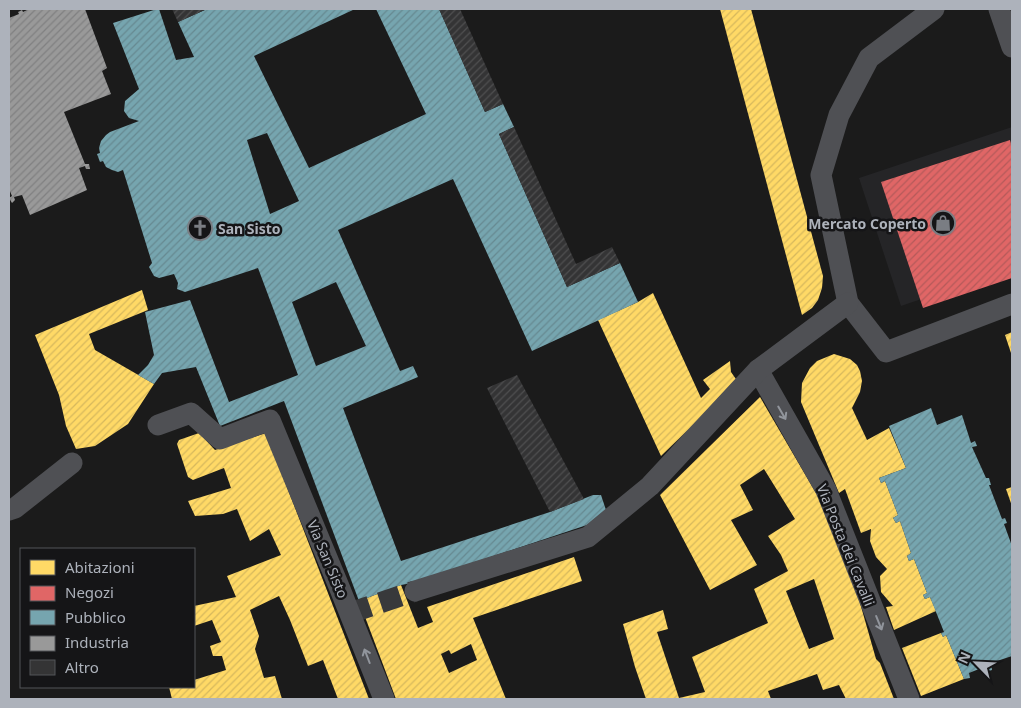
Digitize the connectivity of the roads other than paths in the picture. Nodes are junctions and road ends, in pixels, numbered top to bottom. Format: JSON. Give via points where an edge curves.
{"nodes":[{"id":1,"x":934,"y":9,"type":"edge"},
{"id":2,"x":1000,"y":9,"type":"edge"},
{"id":3,"x":1012,"y":47,"type":"edge"},
{"id":4,"x":848,"y":302,"type":"junction"},
{"id":5,"x":1012,"y":304,"type":"edge"},
{"id":6,"x":758,"y":370,"type":"junction"},
{"id":7,"x":158,"y":425,"type":"dead end"},
{"id":8,"x":72,"y":463,"type":"dead end"},
{"id":9,"x":9,"y":510,"type":"edge"},
{"id":10,"x":415,"y":591,"type":"tunnel mouth"},
{"id":11,"x":384,"y":699,"type":"edge"},
{"id":12,"x":909,"y":699,"type":"edge"}],
"edges":[{"from":1,"to":4,"type":"street","via":[[869,58],[839,114],[821,175]]},
{"from":2,"to":3,"type":"street"},
{"from":4,"to":5,"type":"street","via":[[886,352]]},
{"from":4,"to":6,"type":"street"},
{"from":6,"to":10,"type":"street","via":[[650,486],[588,537]]},
{"from":6,"to":12,"type":"street","name":"Via Posta dei Cavalli","one_way":true,"via":[[826,490]]},
{"from":11,"to":7,"type":"street","name":"Via San Sisto","one_way":true,"via":[[270,420],[220,439],[191,413]]},
{"from":8,"to":9,"type":"street"}]}
